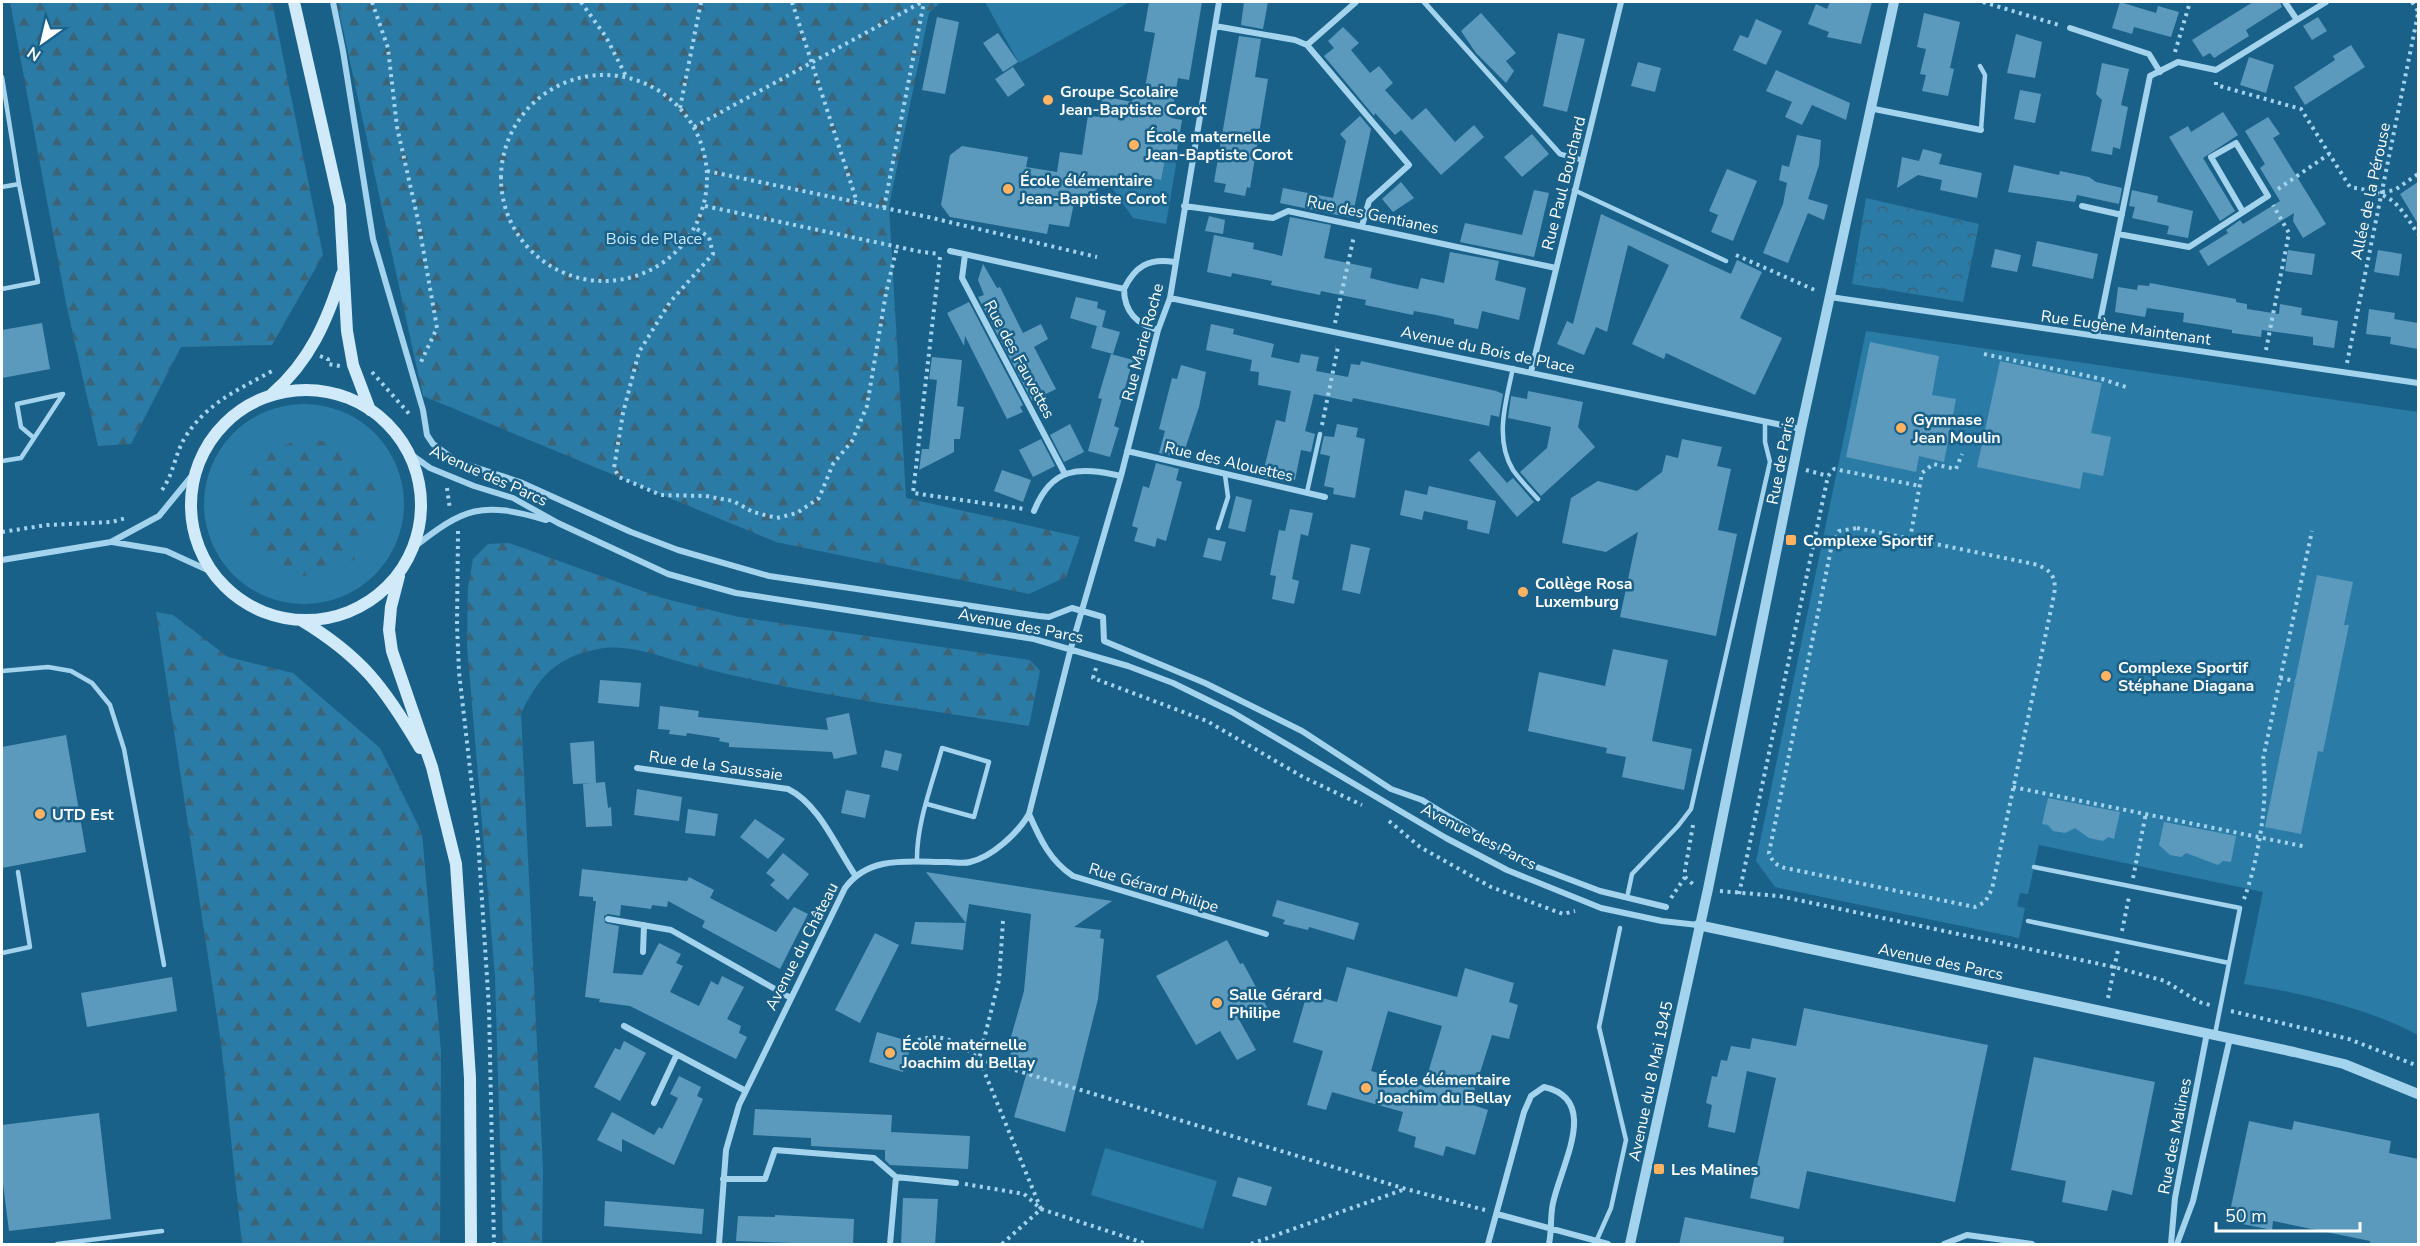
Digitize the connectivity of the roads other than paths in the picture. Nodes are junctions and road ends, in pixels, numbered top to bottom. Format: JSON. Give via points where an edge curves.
{"nodes":[{"id":1,"x":294,"y":2,"type":"edge"},
{"id":2,"x":333,"y":2,"type":"edge"},
{"id":3,"x":1219,"y":2,"type":"edge"},
{"id":4,"x":1356,"y":2,"type":"edge"},
{"id":5,"x":1424,"y":2,"type":"edge"},
{"id":6,"x":1621,"y":2,"type":"edge"},
{"id":7,"x":1894,"y":2,"type":"edge"},
{"id":8,"x":2285,"y":2,"type":"edge"},
{"id":9,"x":2325,"y":2,"type":"edge"},
{"id":10,"x":2296,"y":20,"type":"junction"},
{"id":11,"x":1215,"y":26,"type":"junction"},
{"id":12,"x":2070,"y":28,"type":"road end"},
{"id":13,"x":1307,"y":45,"type":"junction"},
{"id":14,"x":1980,"y":66,"type":"dead end"},
{"id":15,"x":2160,"y":72,"type":"junction"},
{"id":16,"x":2,"y":77,"type":"edge"},
{"id":17,"x":1869,"y":108,"type":"junction"},
{"id":18,"x":1981,"y":130,"type":"joint"},
{"id":19,"x":1582,"y":160,"type":"junction"},
{"id":20,"x":19,"y":184,"type":"junction"},
{"id":21,"x":2,"y":187,"type":"edge"},
{"id":22,"x":1574,"y":190,"type":"junction"},
{"id":23,"x":1184,"y":206,"type":"junction"},
{"id":24,"x":2082,"y":206,"type":"dead end"},
{"id":25,"x":2243,"y":212,"type":"junction"},
{"id":26,"x":2122,"y":215,"type":"junction"},
{"id":27,"x":1362,"y":226,"type":"junction"},
{"id":28,"x":2118,"y":234,"type":"junction"},
{"id":29,"x":950,"y":251,"type":"road end"},
{"id":30,"x":965,"y":255,"type":"junction"},
{"id":31,"x":1726,"y":261,"type":"road end"},
{"id":32,"x":1174,"y":262,"type":"junction"},
{"id":33,"x":345,"y":264,"type":"junction"},
{"id":34,"x":1556,"y":268,"type":"junction"},
{"id":35,"x":2,"y":289,"type":"edge"},
{"id":36,"x":1124,"y":289,"type":"junction"},
{"id":37,"x":1830,"y":297,"type":"junction"},
{"id":38,"x":1170,"y":298,"type":"junction"},
{"id":39,"x":1158,"y":330,"type":"junction"},
{"id":40,"x":2097,"y":336,"type":"junction"},
{"id":41,"x":1513,"y":368,"type":"junction"},
{"id":42,"x":1531,"y":372,"type":"junction"},
{"id":43,"x":2418,"y":383,"type":"edge"},
{"id":44,"x":272,"y":395,"type":"junction"},
{"id":45,"x":370,"y":410,"type":"junction"},
{"id":46,"x":1765,"y":422,"type":"junction"},
{"id":47,"x":1801,"y":429,"type":"junction"},
{"id":48,"x":1320,"y":434,"type":"dead end"},
{"id":49,"x":34,"y":438,"type":"junction"},
{"id":50,"x":1127,"y":452,"type":"junction"},
{"id":51,"x":409,"y":453,"type":"junction"},
{"id":52,"x":2,"y":461,"type":"edge"},
{"id":53,"x":195,"y":472,"type":"junction"},
{"id":54,"x":1065,"y":474,"type":"junction"},
{"id":55,"x":1225,"y":475,"type":"junction"},
{"id":56,"x":1121,"y":476,"type":"junction"},
{"id":57,"x":1307,"y":492,"type":"junction"},
{"id":58,"x":1326,"y":497,"type":"dead end"},
{"id":59,"x":1538,"y":499,"type":"dead end"},
{"id":60,"x":1034,"y":511,"type":"road end"},
{"id":61,"x":558,"y":523,"type":"junction"},
{"id":62,"x":1218,"y":528,"type":"dead end"},
{"id":63,"x":111,"y":542,"type":"junction"},
{"id":64,"x":413,"y":548,"type":"junction"},
{"id":65,"x":2,"y":560,"type":"edge"},
{"id":66,"x":212,"y":572,"type":"junction"},
{"id":67,"x":400,"y":572,"type":"junction"},
{"id":68,"x":1081,"y":611,"type":"junction"},
{"id":69,"x":300,"y":620,"type":"junction"},
{"id":70,"x":1071,"y":648,"type":"junction"},
{"id":71,"x":2,"y":671,"type":"edge"},
{"id":72,"x":432,"y":767,"type":"junction"},
{"id":73,"x":637,"y":768,"type":"dead end"},
{"id":74,"x":927,"y":804,"type":"junction"},
{"id":75,"x":1029,"y":814,"type":"junction"},
{"id":76,"x":917,"y":862,"type":"junction"},
{"id":77,"x":2034,"y":867,"type":"dead end"},
{"id":78,"x":18,"y":872,"type":"dead end"},
{"id":79,"x":855,"y":875,"type":"junction"},
{"id":80,"x":1628,"y":893,"type":"dead end"},
{"id":81,"x":1666,"y":907,"type":"road end"},
{"id":82,"x":608,"y":919,"type":"dead end"},
{"id":83,"x":2028,"y":921,"type":"dead end"},
{"id":84,"x":1698,"y":925,"type":"junction"},
{"id":85,"x":644,"y":926,"type":"junction"},
{"id":86,"x":1620,"y":928,"type":"dead end"},
{"id":87,"x":1266,"y":934,"type":"dead end"},
{"id":88,"x":644,"y":952,"type":"dead end"},
{"id":89,"x":2,"y":953,"type":"edge"},
{"id":90,"x":2229,"y":963,"type":"junction"},
{"id":91,"x":164,"y":965,"type":"dead end"},
{"id":92,"x":789,"y":997,"type":"junction"},
{"id":93,"x":624,"y":1026,"type":"dead end"},
{"id":94,"x":2211,"y":1033,"type":"junction"},
{"id":95,"x":2230,"y":1038,"type":"junction"},
{"id":96,"x":677,"y":1054,"type":"junction"},
{"id":97,"x":744,"y":1090,"type":"junction"},
{"id":98,"x":2418,"y":1094,"type":"edge"},
{"id":99,"x":654,"y":1103,"type":"dead end"},
{"id":100,"x":897,"y":1178,"type":"junction"},
{"id":101,"x":723,"y":1179,"type":"junction"},
{"id":102,"x":956,"y":1183,"type":"road end"},
{"id":103,"x":1497,"y":1214,"type":"junction"},
{"id":104,"x":1552,"y":1229,"type":"junction"},
{"id":105,"x":162,"y":1231,"type":"dead end"},
{"id":106,"x":1596,"y":1243,"type":"edge"},
{"id":107,"x":57,"y":1245,"type":"edge"},
{"id":108,"x":471,"y":1245,"type":"edge"},
{"id":109,"x":719,"y":1245,"type":"edge"},
{"id":110,"x":890,"y":1245,"type":"edge"},
{"id":111,"x":1488,"y":1245,"type":"edge"},
{"id":112,"x":1549,"y":1245,"type":"edge"},
{"id":113,"x":1608,"y":1245,"type":"edge"},
{"id":114,"x":1630,"y":1245,"type":"edge"},
{"id":115,"x":1944,"y":1245,"type":"edge"},
{"id":116,"x":2032,"y":1245,"type":"edge"},
{"id":117,"x":2171,"y":1245,"type":"edge"},
{"id":118,"x":2177,"y":1245,"type":"edge"}],
"edges":[{"from":1,"to":33,"type":"main road","via":[[340,206]]},
{"from":2,"to":68,"type":"street","via":[[373,239],[427,435],[433,444],[456,461],[520,482],[621,528],[678,550],[769,576],[1039,616],[1049,617],[1072,608]]},
{"from":3,"to":11,"type":"street","name":"Rue Marie Roche"},
{"from":4,"to":13,"type":"street"},
{"from":5,"to":19,"type":"street","via":[[1560,153]]},
{"from":6,"to":19,"type":"street","name":"Rue Paul Bouchard"},
{"from":7,"to":17,"type":"street","name":"Rue de Paris"},
{"from":8,"to":10,"type":"street"},
{"from":9,"to":10,"type":"street"},
{"from":10,"to":15,"type":"street","via":[[2216,70],[2178,62]]},
{"from":11,"to":13,"type":"street"},
{"from":11,"to":23,"type":"street","name":"Rue Marie Roche"},
{"from":12,"to":15,"type":"street","via":[[2149,54]]},
{"from":13,"to":27,"type":"street","via":[[1409,165],[1369,201]]},
{"from":14,"to":18,"type":"lane","via":[[1985,75]]},
{"from":15,"to":26,"type":"street","via":[[2150,76]]},
{"from":16,"to":20,"type":"lane"},
{"from":17,"to":18,"type":"street"},
{"from":17,"to":37,"type":"street","name":"Rue de Paris"},
{"from":19,"to":22,"type":"street","name":"Rue Paul Bouchard"},
{"from":20,"to":21,"type":"lane"},
{"from":20,"to":35,"type":"lane","via":[[38,282]]},
{"from":22,"to":31,"type":"lane"},
{"from":22,"to":34,"type":"street","name":"Rue Paul Bouchard"},
{"from":23,"to":27,"type":"street","name":"Rue des Gentianes","via":[[1273,218],[1288,211]]},
{"from":23,"to":32,"type":"street","name":"Rue Marie Roche"},
{"from":24,"to":26,"type":"street"},
{"from":25,"to":25,"type":"street","via":[[2268,196],[2236,143],[2211,158]]},
{"from":25,"to":28,"type":"street","via":[[2189,247]]},
{"from":26,"to":28,"type":"street"},
{"from":27,"to":34,"type":"street","name":"Rue des Gentianes"},
{"from":28,"to":40,"type":"street"},
{"from":29,"to":30,"type":"street"},
{"from":30,"to":36,"type":"street"},
{"from":30,"to":54,"type":"street","name":"Rue des Fauvettes","via":[[962,278]]},
{"from":32,"to":36,"type":"street","via":[[1159,260],[1141,265]]},
{"from":32,"to":38,"type":"street","name":"Rue Marie Roche"},
{"from":33,"to":44,"type":"main road","via":[[330,313],[310,353]]},
{"from":33,"to":45,"type":"main road","via":[[346,331],[353,365]]},
{"from":34,"to":42,"type":"street","name":"Rue Paul Bouchard"},
{"from":36,"to":39,"type":"street","via":[[1134,319]]},
{"from":37,"to":40,"type":"street","name":"Rue Eugène Maintenant"},
{"from":37,"to":47,"type":"street","name":"Rue de Paris"},
{"from":38,"to":39,"type":"street","name":"Rue Marie Roche"},
{"from":38,"to":41,"type":"street","name":"Avenue du Bois de Place"},
{"from":39,"to":50,"type":"street","name":"Rue Marie Roche"},
{"from":40,"to":43,"type":"street","name":"Rue Eugène Maintenant"},
{"from":41,"to":42,"type":"street","name":"Avenue du Bois de Place"},
{"from":41,"to":59,"type":"lane","via":[[1503,420],[1504,445],[1513,469]]},
{"from":42,"to":46,"type":"street","name":"Avenue du Bois de Place"},
{"from":44,"to":45,"type":"main road","via":[[312,390],[349,398]]},
{"from":44,"to":53,"type":"main road","via":[[243,409],[218,430]]},
{"from":45,"to":51,"type":"main road","via":[[387,424]]},
{"from":46,"to":47,"type":"street","name":"Avenue du Bois de Place"},
{"from":46,"to":80,"type":"lane","via":[[1770,462],[1691,809],[1632,874]]},
{"from":47,"to":84,"type":"street","name":"Rue de Paris"},
{"from":48,"to":57,"type":"lane"},
{"from":49,"to":49,"type":"lane","via":[[46,420],[63,394],[17,404],[21,427]]},
{"from":49,"to":52,"type":"lane","via":[[21,458]]},
{"from":50,"to":55,"type":"street","name":"Rue des Alouettes"},
{"from":50,"to":56,"type":"street","name":"Rue Marie Roche"},
{"from":51,"to":61,"type":"street","name":"Avenue des Parcs","via":[[430,468],[513,498]]},
{"from":51,"to":64,"type":"main road","via":[[421,501]]},
{"from":53,"to":63,"type":"street","via":[[159,516]]},
{"from":53,"to":66,"type":"main road","via":[[191,497],[193,526]]},
{"from":54,"to":56,"type":"street","via":[[1090,469]]},
{"from":54,"to":60,"type":"street","via":[[1045,488]]},
{"from":55,"to":57,"type":"street","name":"Rue des Alouettes"},
{"from":55,"to":62,"type":"lane","via":[[1228,497]]},
{"from":56,"to":68,"type":"street","name":"Rue Marie Roche"},
{"from":57,"to":58,"type":"street","name":"Rue des Alouettes"},
{"from":61,"to":64,"type":"street","name":"Avenue des Parcs","via":[[509,509],[477,511],[454,518]]},
{"from":61,"to":70,"type":"street","name":"Avenue des Parcs","via":[[668,574],[736,593]]},
{"from":63,"to":65,"type":"street"},
{"from":63,"to":66,"type":"street","via":[[166,551]]},
{"from":64,"to":67,"type":"main road"},
{"from":66,"to":69,"type":"main road","via":[[246,603],[277,616]]},
{"from":67,"to":69,"type":"main road","via":[[380,594],[360,607],[329,617]]},
{"from":67,"to":72,"type":"main road","via":[[391,607],[392,651]]},
{"from":68,"to":70,"type":"street","name":"Rue Marie Roche"},
{"from":68,"to":81,"type":"street","via":[[1103,617],[1104,641],[1205,683],[1302,731],[1391,789],[1422,800],[1521,861],[1600,891]]},
{"from":69,"to":72,"type":"main road","via":[[338,643],[367,671],[395,705]]},
{"from":70,"to":75,"type":"street","name":"Avenue du Château"},
{"from":70,"to":84,"type":"street","name":"Avenue des Parcs","via":[[1173,683],[1232,712],[1507,870],[1601,908]]},
{"from":71,"to":91,"type":"lane","via":[[48,667],[71,671],[92,683],[110,705],[124,749]]},
{"from":72,"to":108,"type":"main road","via":[[456,864],[470,1078]]},
{"from":73,"to":79,"type":"street","name":"Rue de la Saussaie","via":[[788,789],[802,795]]},
{"from":74,"to":74,"type":"lane","via":[[942,748],[990,762],[974,817]]},
{"from":74,"to":76,"type":"lane","via":[[916,846]]},
{"from":75,"to":76,"type":"street","name":"Avenue du Château","via":[[1018,832],[970,862]]},
{"from":75,"to":87,"type":"street","name":"Rue Gérard Philipe","via":[[1041,843],[1058,865],[1073,876]]},
{"from":76,"to":79,"type":"street","name":"Avenue du Château","via":[[870,866]]},
{"from":77,"to":90,"type":"lane","via":[[2240,908]]},
{"from":78,"to":89,"type":"lane","via":[[30,947]]},
{"from":79,"to":92,"type":"street","name":"Avenue du Château"},
{"from":82,"to":85,"type":"street"},
{"from":83,"to":90,"type":"lane"},
{"from":84,"to":94,"type":"street","name":"Avenue des Parcs"},
{"from":84,"to":114,"type":"street","name":"Avenue du 8 Mai 1945"},
{"from":85,"to":88,"type":"street"},
{"from":85,"to":92,"type":"street","via":[[671,930]]},
{"from":86,"to":106,"type":"lane","via":[[1599,1027],[1626,1140],[1611,1208]]},
{"from":90,"to":94,"type":"lane"},
{"from":92,"to":97,"type":"street","name":"Avenue du Château"},
{"from":93,"to":96,"type":"street"},
{"from":94,"to":95,"type":"street","name":"Avenue des Parcs"},
{"from":94,"to":117,"type":"street","name":"Rue des Malines","via":[[2175,1198]]},
{"from":95,"to":98,"type":"street","name":"Avenue des Parcs","via":[[2344,1064]]},
{"from":95,"to":118,"type":"street","name":"Rue des Malines","via":[[2193,1201]]},
{"from":96,"to":97,"type":"street"},
{"from":96,"to":99,"type":"street"},
{"from":97,"to":101,"type":"street","name":"Avenue du Château","via":[[730,1134]]},
{"from":100,"to":101,"type":"street","via":[[874,1158],[775,1150],[765,1179]]},
{"from":100,"to":102,"type":"street"},
{"from":100,"to":110,"type":"street"},
{"from":101,"to":109,"type":"street","name":"Avenue du Château"},
{"from":103,"to":104,"type":"street"},
{"from":103,"to":104,"type":"street","via":[[1531,1096],[1544,1087],[1559,1090],[1572,1103],[1575,1124],[1552,1205]]},
{"from":103,"to":111,"type":"street"},
{"from":104,"to":106,"type":"street"},
{"from":104,"to":112,"type":"street"},
{"from":105,"to":107,"type":"lane"},
{"from":106,"to":113,"type":"street"},
{"from":115,"to":116,"type":"street","via":[[1967,1235]]}]}
